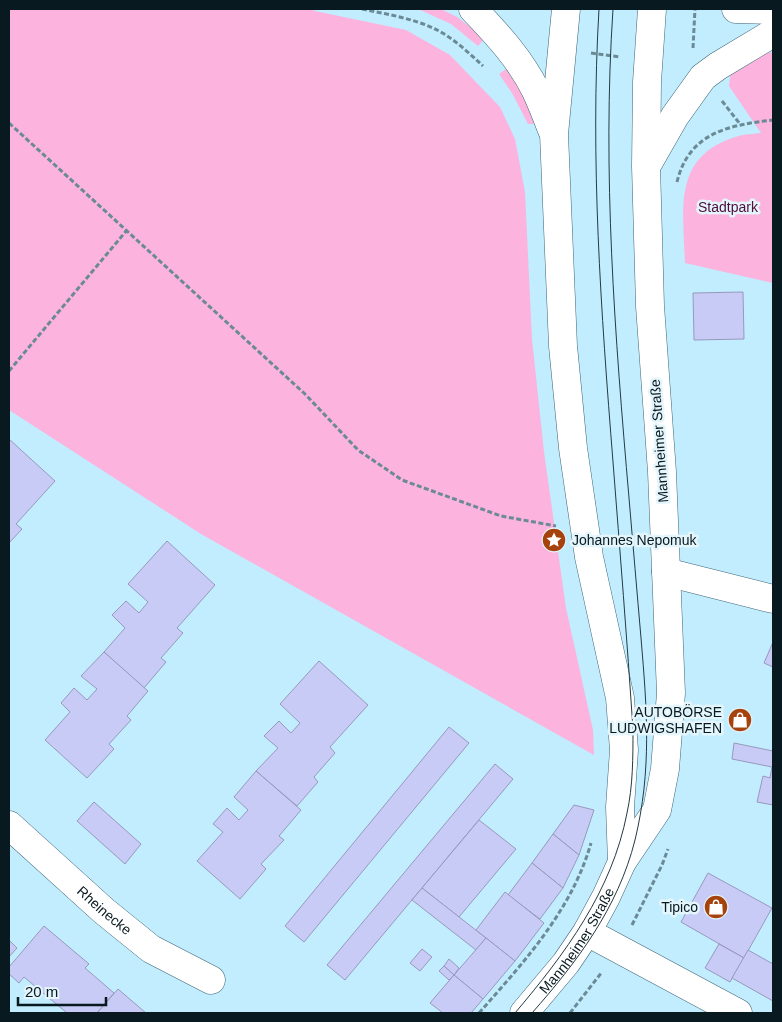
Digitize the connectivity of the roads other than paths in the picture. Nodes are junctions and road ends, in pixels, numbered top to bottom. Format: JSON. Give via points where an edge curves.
{"nodes":[{"id":1,"x":473,"y":9,"type":"edge"},
{"id":2,"x":566,"y":9,"type":"edge"},
{"id":3,"x":652,"y":9,"type":"edge"},
{"id":4,"x":736,"y":9,"type":"edge"},
{"id":5,"x":773,"y":10,"type":"edge"},
{"id":6,"x":773,"y":33,"type":"edge"},
{"id":7,"x":554,"y":134,"type":"junction"},
{"id":8,"x":646,"y":166,"type":"junction"},
{"id":9,"x":666,"y":572,"type":"junction"},
{"id":10,"x":773,"y":599,"type":"edge"},
{"id":11,"x":9,"y":825,"type":"edge"},
{"id":12,"x":622,"y":862,"type":"junction"},
{"id":13,"x":587,"y":932,"type":"junction"},
{"id":14,"x":211,"y":980,"type":"dead end"},
{"id":15,"x":524,"y":1013,"type":"edge"},
{"id":16,"x":738,"y":1013,"type":"edge"}],
"edges":[{"from":1,"to":7,"type":"street","via":[[520,63],[536,90]]},
{"from":2,"to":7,"type":"street","name":"Mannheimer Straße"},
{"from":3,"to":8,"type":"street","name":"Mannheimer Straße"},
{"from":4,"to":5,"type":"street"},
{"from":6,"to":8,"type":"street","via":[[703,77],[675,116]]},
{"from":7,"to":12,"type":"street","name":"Mannheimer Straße","via":[[563,346],[573,448],[589,557],[620,698],[624,750],[620,807]]},
{"from":8,"to":9,"type":"street","name":"Mannheimer Straße","via":[[650,306]]},
{"from":9,"to":10,"type":"street"},
{"from":9,"to":12,"type":"street","name":"Mannheimer Straße","via":[[671,693],[665,769],[657,810]]},
{"from":11,"to":14,"type":"street","name":"Rheinecke","via":[[151,949]]},
{"from":12,"to":13,"type":"street","name":"Mannheimer Straße"},
{"from":13,"to":15,"type":"street","name":"Mannheimer Straße"},
{"from":13,"to":16,"type":"street"}]}
